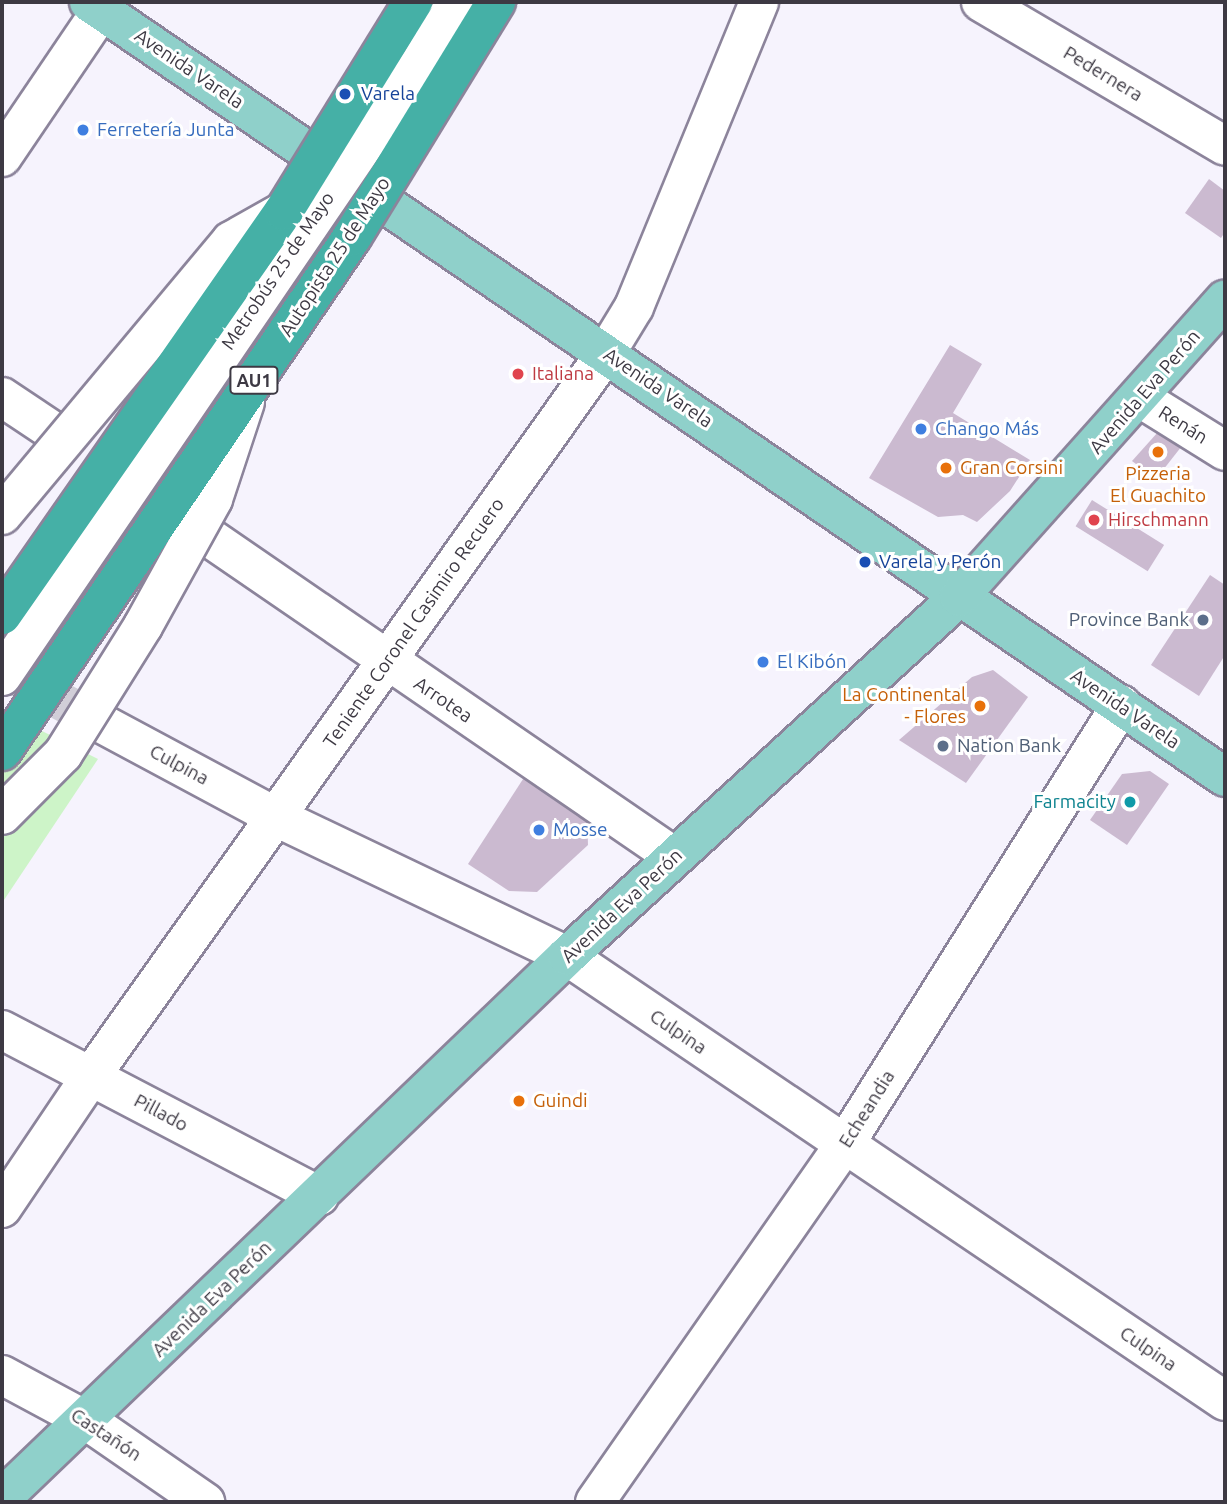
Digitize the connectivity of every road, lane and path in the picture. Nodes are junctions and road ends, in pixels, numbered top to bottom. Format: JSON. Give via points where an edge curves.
{"nodes":[{"id":1,"x":413,"y":2,"type":"edge"},
{"id":2,"x":456,"y":2,"type":"edge"},
{"id":3,"x":496,"y":2,"type":"edge"},
{"id":4,"x":759,"y":2,"type":"edge"},
{"id":5,"x":981,"y":2,"type":"edge"},
{"id":6,"x":99,"y":5,"type":"edge"},
{"id":7,"x":1225,"y":146,"type":"edge"},
{"id":8,"x":2,"y":157,"type":"edge"},
{"id":9,"x":284,"y":211,"type":"junction"},
{"id":10,"x":1224,"y":302,"type":"edge"},
{"id":11,"x":606,"y":353,"type":"junction"},
{"id":12,"x":251,"y":384,"type":"junction"},
{"id":13,"x":2,"y":397,"type":"edge"},
{"id":14,"x":1140,"y":398,"type":"junction"},
{"id":15,"x":50,"y":429,"type":"tunnel mouth"},
{"id":16,"x":1225,"y":451,"type":"edge"},
{"id":17,"x":2,"y":516,"type":"edge"},
{"id":18,"x":213,"y":540,"type":"tunnel mouth"},
{"id":19,"x":959,"y":597,"type":"junction"},
{"id":20,"x":2,"y":615,"type":"edge"},
{"id":21,"x":386,"y":662,"type":"junction"},
{"id":22,"x":2,"y":676,"type":"edge"},
{"id":23,"x":1121,"y":705,"type":"junction"},
{"id":24,"x":97,"y":722,"type":"tunnel mouth"},
{"id":25,"x":2,"y":751,"type":"edge"},
{"id":26,"x":1225,"y":777,"type":"edge"},
{"id":27,"x":2,"y":815,"type":"edge"},
{"id":28,"x":276,"y":817,"type":"junction"},
{"id":29,"x":676,"y":857,"type":"junction"},
{"id":30,"x":567,"y":956,"type":"junction"},
{"id":31,"x":2,"y":1030,"type":"edge"},
{"id":32,"x":91,"y":1076,"type":"junction"},
{"id":33,"x":845,"y":1144,"type":"junction"},
{"id":34,"x":319,"y":1196,"type":"junction"},
{"id":35,"x":2,"y":1208,"type":"edge"},
{"id":36,"x":2,"y":1376,"type":"edge"},
{"id":37,"x":1225,"y":1401,"type":"edge"},
{"id":38,"x":86,"y":1420,"type":"junction"},
{"id":39,"x":2,"y":1498,"type":"edge"},
{"id":40,"x":205,"y":1502,"type":"edge"},
{"id":41,"x":595,"y":1502,"type":"edge"}],
"edges":[{"from":1,"to":9,"type":"highway","bridge":true},
{"from":2,"to":22,"type":"street","name":"Metrobús 25 de Mayo","bridge":true,"via":[[418,66]]},
{"from":3,"to":12,"type":"highway","name":"Autopista 25 de Mayo","number":"AU1","bridge":true,"via":[[352,237]]},
{"from":4,"to":11,"type":"street","name":"Teniente Coronel Casimiro Recuero","via":[[634,307]]},
{"from":5,"to":7,"type":"street","name":"Pedernera"},
{"from":6,"to":8,"type":"street"},
{"from":6,"to":11,"type":"main road","name":"Avenida Varela"},
{"from":9,"to":17,"type":"street","bridge":true,"via":[[232,241]]},
{"from":9,"to":20,"type":"highway","bridge":true},
{"from":10,"to":14,"type":"main road","name":"Avenida Eva Perón"},
{"from":11,"to":19,"type":"main road","name":"Avenida Varela"},
{"from":11,"to":21,"type":"street","name":"Teniente Coronel Casimiro Recuero"},
{"from":12,"to":25,"type":"highway","name":"Autopista 25 de Mayo","number":"AU1","bridge":true},
{"from":12,"to":27,"type":"street","bridge":true,"via":[[213,499],[143,626],[63,754]]},
{"from":13,"to":15,"type":"street"},
{"from":14,"to":16,"type":"street","name":"Renán"},
{"from":14,"to":19,"type":"main road","name":"Avenida Eva Perón"},
{"from":18,"to":21,"type":"street","name":"Arrotea"},
{"from":19,"to":23,"type":"main road","name":"Avenida Varela"},
{"from":19,"to":29,"type":"main road","name":"Avenida Eva Perón"},
{"from":21,"to":28,"type":"street","name":"Teniente Coronel Casimiro Recuero"},
{"from":21,"to":29,"type":"street","name":"Arrotea"},
{"from":23,"to":26,"type":"main road","name":"Avenida Varela"},
{"from":23,"to":33,"type":"street","name":"Echeandia"},
{"from":24,"to":28,"type":"street","name":"Culpina"},
{"from":28,"to":30,"type":"street","name":"Culpina"},
{"from":28,"to":32,"type":"street","name":"Teniente Coronel Casimiro Recuero"},
{"from":29,"to":30,"type":"main road","name":"Avenida Eva Perón"},
{"from":30,"to":33,"type":"street","name":"Culpina"},
{"from":30,"to":34,"type":"main road","name":"Avenida Eva Perón"},
{"from":31,"to":32,"type":"street","name":"Pillado"},
{"from":32,"to":34,"type":"street","name":"Pillado"},
{"from":32,"to":35,"type":"street","name":"Teniente Coronel Casimiro Recuero"},
{"from":33,"to":37,"type":"street","name":"Culpina"},
{"from":33,"to":41,"type":"street","name":"Echeandia"},
{"from":34,"to":38,"type":"main road","name":"Avenida Eva Perón"},
{"from":36,"to":38,"type":"street","name":"Castañón"},
{"from":38,"to":39,"type":"main road","name":"Avenida Eva Perón"},
{"from":38,"to":40,"type":"street","name":"Castañón"}]}
